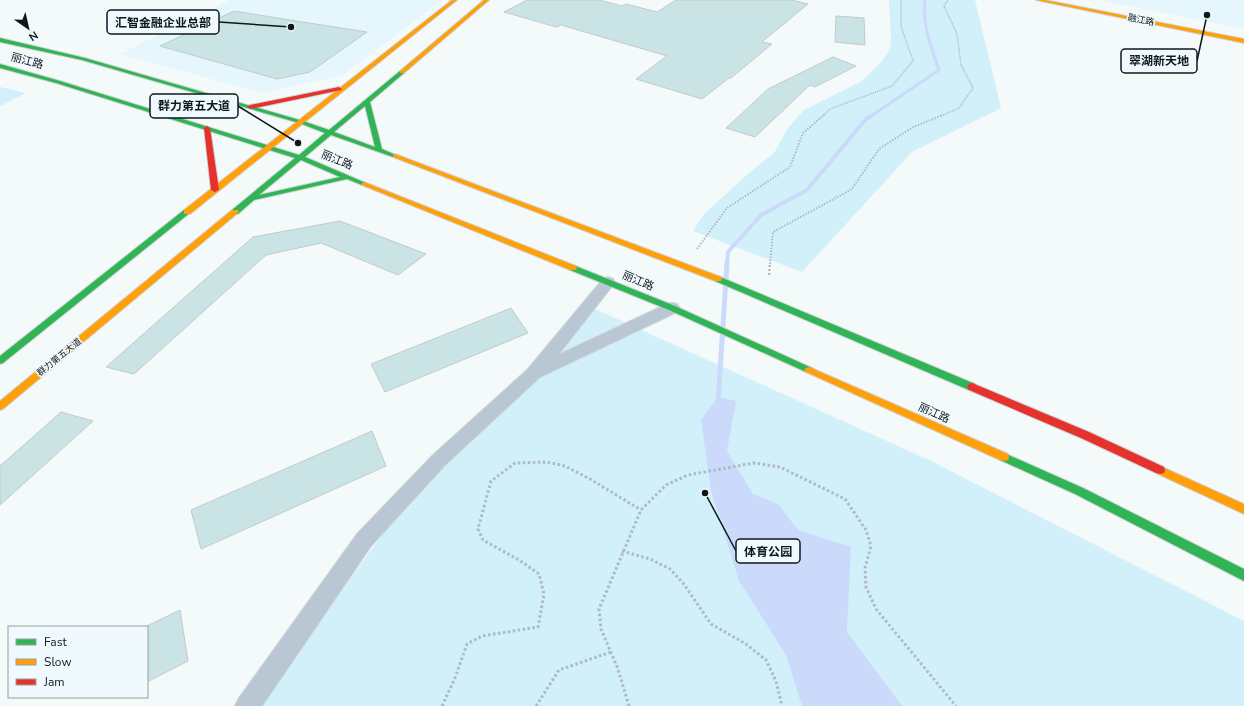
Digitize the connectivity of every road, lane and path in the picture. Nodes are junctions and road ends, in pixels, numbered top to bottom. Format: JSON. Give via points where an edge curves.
{"nodes":[{"id":1,"x":455,"y":0,"type":"edge"},
{"id":2,"x":487,"y":0,"type":"edge"},
{"id":3,"x":900,"y":0,"type":"edge"},
{"id":4,"x":948,"y":0,"type":"edge"},
{"id":5,"x":1038,"y":0,"type":"edge"},
{"id":6,"x":1065,"y":0,"type":"edge"},
{"id":7,"x":1244,"y":36,"type":"edge"},
{"id":8,"x":0,"y":40,"type":"edge"},
{"id":9,"x":1244,"y":41,"type":"edge"},
{"id":10,"x":0,"y":66,"type":"edge"},
{"id":11,"x":344,"y":88,"type":"junction"},
{"id":12,"x":367,"y":101,"type":"junction"},
{"id":13,"x":250,"y":107,"type":"junction"},
{"id":14,"x":301,"y":122,"type":"junction"},
{"id":15,"x":207,"y":128,"type":"junction"},
{"id":16,"x":330,"y":132,"type":"junction"},
{"id":17,"x":269,"y":148,"type":"junction"},
{"id":18,"x":379,"y":150,"type":"junction"},
{"id":19,"x":301,"y":158,"type":"junction"},
{"id":20,"x":348,"y":177,"type":"junction"},
{"id":21,"x":215,"y":190,"type":"junction"},
{"id":22,"x":251,"y":199,"type":"junction"},
{"id":23,"x":697,"y":249,"type":"dead end"},
{"id":24,"x":769,"y":275,"type":"dead end"},
{"id":25,"x":608,"y":282,"type":"junction"},
{"id":26,"x":672,"y":308,"type":"junction"},
{"id":27,"x":0,"y":361,"type":"edge"},
{"id":28,"x":534,"y":373,"type":"junction"},
{"id":29,"x":0,"y":406,"type":"edge"},
{"id":30,"x":1244,"y":509,"type":"edge"},
{"id":31,"x":641,"y":510,"type":"junction"},
{"id":32,"x":622,"y":552,"type":"junction"},
{"id":33,"x":1244,"y":575,"type":"edge"},
{"id":34,"x":611,"y":652,"type":"junction"},
{"id":35,"x":247,"y":706,"type":"edge"},
{"id":36,"x":442,"y":706,"type":"edge"},
{"id":37,"x":536,"y":706,"type":"edge"},
{"id":38,"x":629,"y":706,"type":"edge"},
{"id":39,"x":782,"y":706,"type":"edge"},
{"id":40,"x":956,"y":706,"type":"edge"}],
"edges":[{"from":1,"to":11,"type":"main road"},
{"from":2,"to":12,"type":"main road","name":"群力第五大道"},
{"from":3,"to":23,"type":"path","via":[[901,26],[912,61],[892,86],[830,110],[803,133],[790,167],[727,208]]},
{"from":4,"to":24,"type":"path","via":[[944,6],[957,34],[962,64],[973,88],[958,108],[913,127],[879,149],[852,188],[773,232]]},
{"from":5,"to":9,"type":"main road","name":"融江路"},
{"from":6,"to":7,"type":"main road","name":"融江路"},
{"from":8,"to":13,"type":"main road","name":"丽江路","via":[[83,59]]},
{"from":10,"to":15,"type":"main road","name":"丽江路"},
{"from":11,"to":13,"type":"main road"},
{"from":11,"to":14,"type":"main road"},
{"from":12,"to":16,"type":"main road","name":"群力第五大道"},
{"from":12,"to":18,"type":"main road"},
{"from":13,"to":14,"type":"main road","name":"丽江路"},
{"from":14,"to":16,"type":"main road","name":"丽江路"},
{"from":14,"to":17,"type":"main road"},
{"from":15,"to":17,"type":"main road","name":"丽江路"},
{"from":15,"to":21,"type":"main road"},
{"from":16,"to":18,"type":"main road","name":"丽江路"},
{"from":16,"to":19,"type":"main road","name":"群力第五大道"},
{"from":17,"to":19,"type":"main road","name":"丽江路"},
{"from":17,"to":21,"type":"main road"},
{"from":18,"to":30,"type":"main road","name":"丽江路","via":[[703,273],[1085,435]]},
{"from":19,"to":20,"type":"main road","name":"丽江路"},
{"from":19,"to":22,"type":"main road","name":"群力第五大道"},
{"from":20,"to":22,"type":"main road"},
{"from":20,"to":25,"type":"main road","name":"丽江路"},
{"from":21,"to":27,"type":"main road"},
{"from":22,"to":29,"type":"main road","name":"群力第五大道"},
{"from":25,"to":26,"type":"main road","name":"丽江路"},
{"from":25,"to":28,"type":"street"},
{"from":26,"to":28,"type":"street"},
{"from":26,"to":33,"type":"main road","name":"丽江路","via":[[1079,491]]},
{"from":28,"to":35,"type":"street","via":[[439,460],[364,540]]},
{"from":31,"to":32,"type":"path"},
{"from":31,"to":36,"type":"path","via":[[571,469],[547,462],[515,463],[491,482],[478,529],[483,540],[539,574],[544,594],[538,627],[482,636],[467,644]]},
{"from":31,"to":40,"type":"path","via":[[666,485],[688,475],[754,464],[780,466],[845,500],[866,530],[871,546],[865,568],[866,587],[876,609]]},
{"from":32,"to":34,"type":"path","via":[[599,609],[601,628]]},
{"from":32,"to":39,"type":"path","via":[[650,559],[670,569],[683,583],[711,624],[746,644],[766,660],[776,681]]},
{"from":34,"to":37,"type":"path","via":[[559,670]]},
{"from":34,"to":38,"type":"path"}]}
